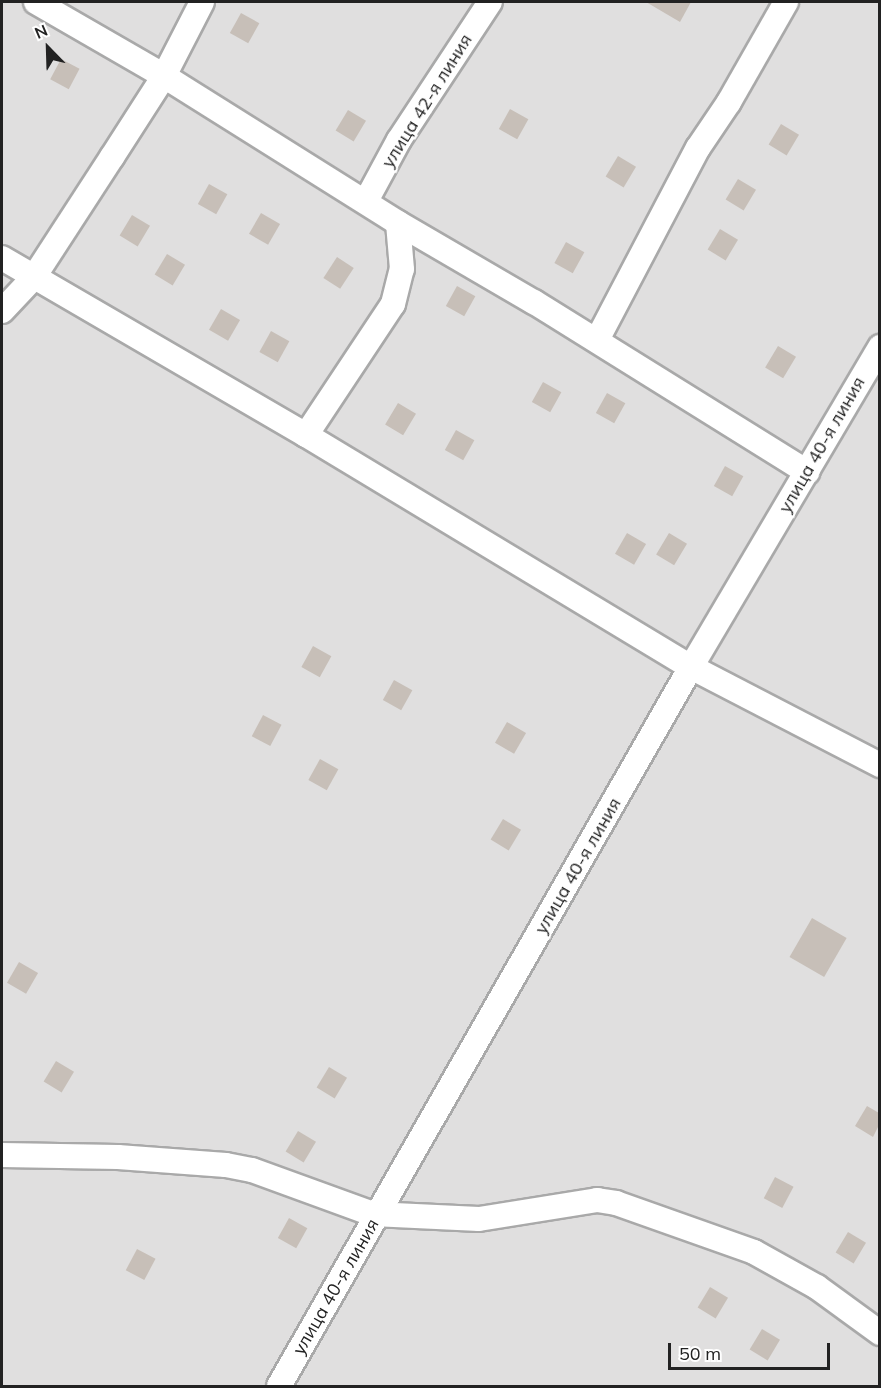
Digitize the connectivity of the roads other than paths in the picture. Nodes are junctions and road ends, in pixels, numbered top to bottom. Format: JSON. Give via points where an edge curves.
{"nodes":[{"id":1,"x":36,"y":2,"type":"edge"},
{"id":2,"x":202,"y":2,"type":"edge"},
{"id":3,"x":490,"y":2,"type":"edge"},
{"id":4,"x":786,"y":2,"type":"edge"},
{"id":5,"x":164,"y":76,"type":"junction"},
{"id":6,"x":366,"y":201,"type":"junction"},
{"id":7,"x":398,"y":223,"type":"junction"},
{"id":8,"x":2,"y":258,"type":"edge"},
{"id":9,"x":34,"y":277,"type":"junction"},
{"id":10,"x":2,"y":312,"type":"edge"},
{"id":11,"x":597,"y":340,"type":"junction"},
{"id":12,"x":879,"y":347,"type":"edge"},
{"id":13,"x":306,"y":435,"type":"junction"},
{"id":14,"x":807,"y":472,"type":"junction"},
{"id":15,"x":692,"y":667,"type":"junction"},
{"id":16,"x":879,"y":765,"type":"edge"},
{"id":17,"x":2,"y":1155,"type":"edge"},
{"id":18,"x":378,"y":1214,"type":"junction"},
{"id":19,"x":879,"y":1333,"type":"edge"},
{"id":20,"x":279,"y":1386,"type":"edge"}],
"edges":[{"from":1,"to":5,"type":"street"},
{"from":2,"to":5,"type":"street"},
{"from":3,"to":6,"type":"street","name":"улица 42-я линия","via":[[399,140]]},
{"from":4,"to":11,"type":"street","via":[[698,148]]},
{"from":5,"to":6,"type":"street"},
{"from":5,"to":9,"type":"street"},
{"from":6,"to":7,"type":"street"},
{"from":7,"to":11,"type":"street"},
{"from":7,"to":13,"type":"street","via":[[402,269],[393,304]]},
{"from":8,"to":9,"type":"street"},
{"from":9,"to":10,"type":"street"},
{"from":9,"to":13,"type":"street"},
{"from":11,"to":14,"type":"street"},
{"from":12,"to":14,"type":"street","name":"улица 40-я линия"},
{"from":13,"to":15,"type":"street"},
{"from":14,"to":15,"type":"street","name":"улица 40-я линия"},
{"from":15,"to":16,"type":"street"},
{"from":15,"to":18,"type":"street","name":"улица 40-я линия"},
{"from":17,"to":18,"type":"street","via":[[118,1157],[235,1167]]},
{"from":18,"to":19,"type":"street","via":[[479,1219],[597,1200],[616,1203],[754,1252],[817,1287]]},
{"from":18,"to":20,"type":"street","name":"улица 40-я линия"}]}
